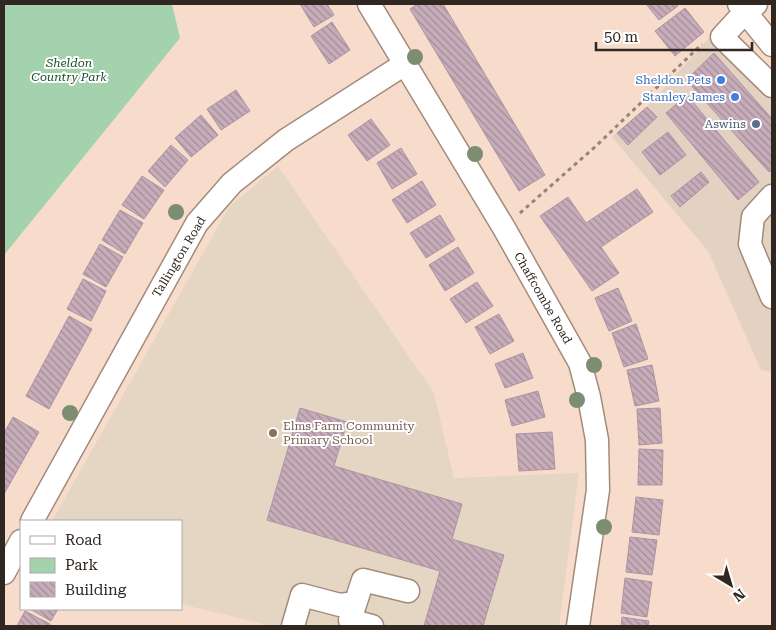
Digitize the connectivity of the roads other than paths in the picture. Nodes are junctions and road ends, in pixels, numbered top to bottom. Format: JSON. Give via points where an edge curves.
{"nodes":[{"id":1,"x":369,"y":4,"type":"edge"},
{"id":2,"x":747,"y":7,"type":"edge"},
{"id":3,"x":772,"y":45,"type":"edge"},
{"id":4,"x":406,"y":65,"type":"junction"},
{"id":5,"x":772,"y":86,"type":"edge"},
{"id":6,"x":772,"y":196,"type":"edge"},
{"id":7,"x":772,"y":297,"type":"edge"},
{"id":8,"x":33,"y":520,"type":"edge"},
{"id":9,"x":20,"y":543,"type":"edge"},
{"id":10,"x":4,"y":573,"type":"edge"},
{"id":11,"x":408,"y":591,"type":"dead end"},
{"id":12,"x":355,"y":603,"type":"junction"},
{"id":13,"x":293,"y":626,"type":"edge"},
{"id":14,"x":372,"y":626,"type":"edge"},
{"id":15,"x":578,"y":626,"type":"edge"}],
"edges":[{"from":1,"to":4,"type":"street","name":"Chaffcombe Road"},
{"from":2,"to":3,"type":"street"},
{"from":2,"to":5,"type":"street","via":[[722,37]]},
{"from":4,"to":8,"type":"street","name":"Tallington Road","via":[[286,140],[232,183],[196,224]]},
{"from":4,"to":15,"type":"street","name":"Chaffcombe Road","via":[[580,363],[597,440],[598,490]]},
{"from":6,"to":7,"type":"street","via":[[753,217],[750,244]]},
{"from":9,"to":10,"type":"street"},
{"from":11,"to":12,"type":"street","via":[[363,580]]},
{"from":12,"to":13,"type":"street","via":[[340,605],[302,595]]},
{"from":12,"to":14,"type":"street","via":[[350,620]]}]}
